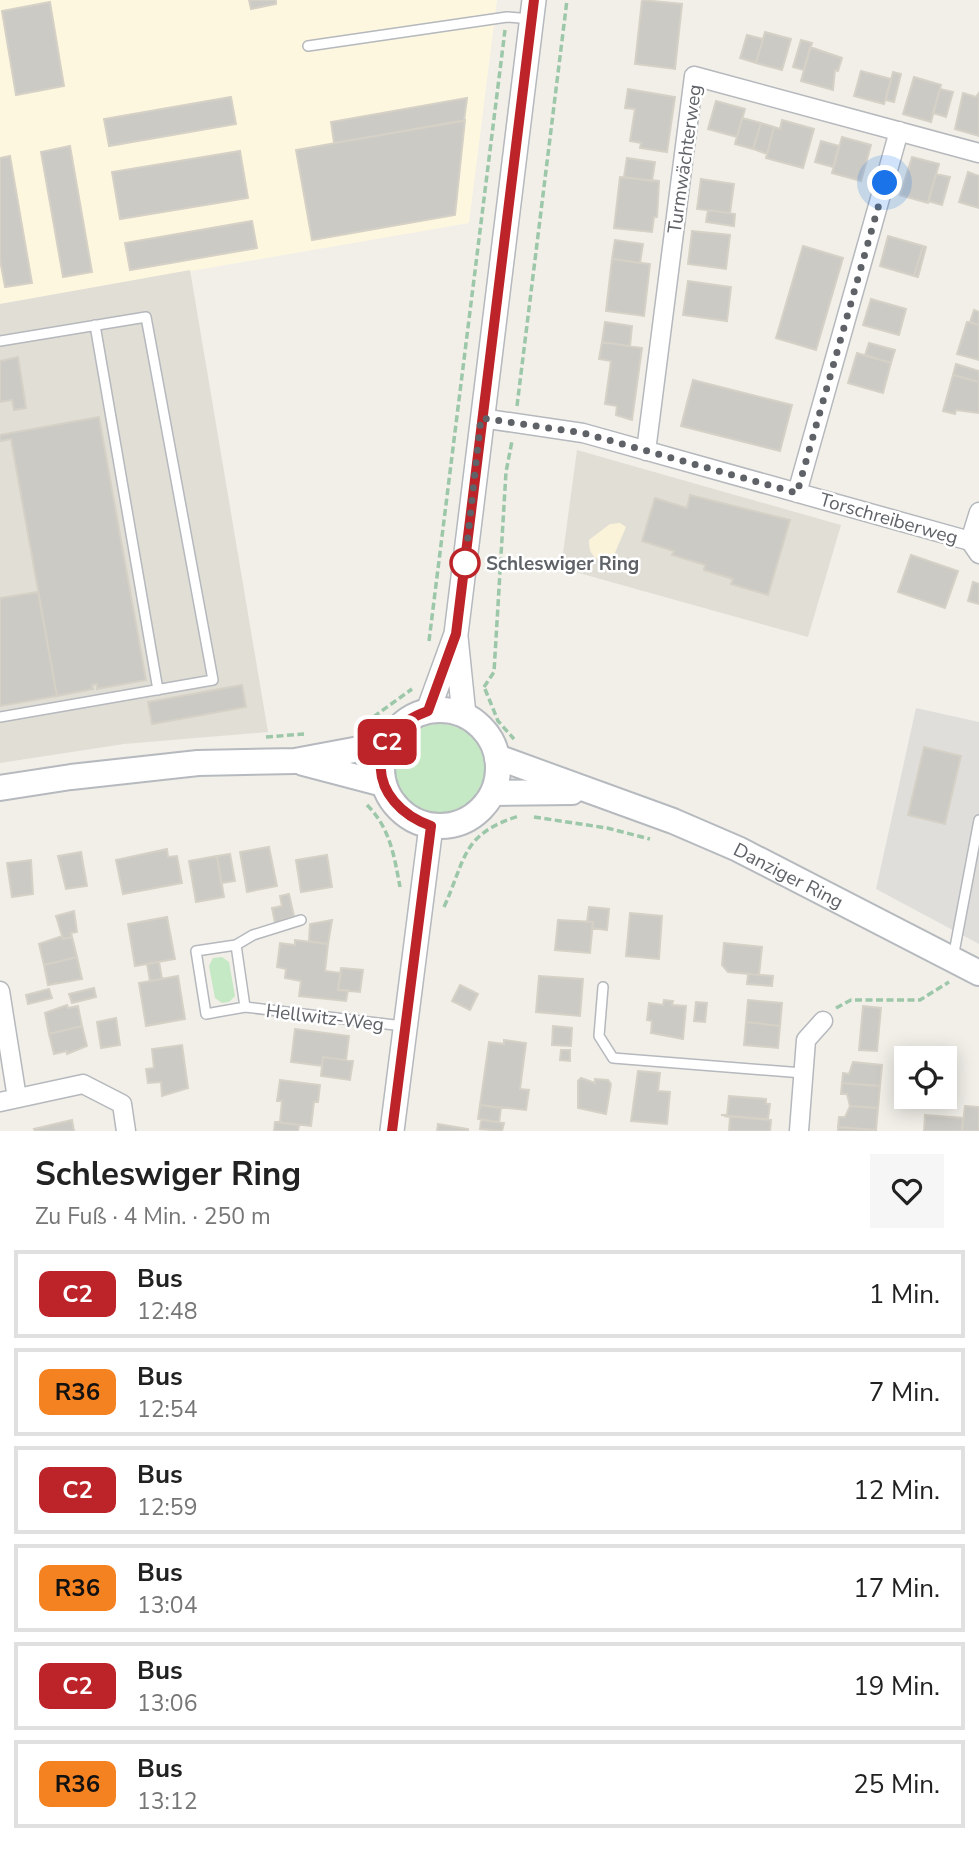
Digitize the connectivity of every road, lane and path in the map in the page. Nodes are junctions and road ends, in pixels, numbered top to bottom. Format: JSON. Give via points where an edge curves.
{"nodes":[{"id":1,"x":567,"y":0,"type":"edge"},
{"id":2,"x":533,"y":9,"type":"edge"},
{"id":3,"x":507,"y":17,"type":"junction"},
{"id":4,"x":308,"y":46,"type":"dead end"},
{"id":5,"x":899,"y":131,"type":"junction"},
{"id":6,"x":979,"y":153,"type":"edge"},
{"id":7,"x":95,"y":325,"type":"junction"},
{"id":8,"x":0,"y":341,"type":"edge"},
{"id":9,"x":481,"y":418,"type":"junction"},
{"id":10,"x":514,"y":421,"type":"junction"},
{"id":11,"x":646,"y":451,"type":"junction"},
{"id":12,"x":797,"y":493,"type":"junction"},
{"id":13,"x":979,"y":512,"type":"edge"},
{"id":14,"x":975,"y":548,"type":"edge"},
{"id":15,"x":456,"y":634,"type":"junction"},
{"id":16,"x":427,"y":653,"type":"dead end"},
{"id":17,"x":415,"y":687,"type":"dead end"},
{"id":18,"x":158,"y":690,"type":"junction"},
{"id":19,"x":428,"y":711,"type":"junction"},
{"id":20,"x":464,"y":715,"type":"junction"},
{"id":21,"x":0,"y":716,"type":"edge"},
{"id":22,"x":364,"y":724,"type":"dead end"},
{"id":23,"x":386,"y":744,"type":"junction"},
{"id":24,"x":519,"y":744,"type":"dead end"},
{"id":25,"x":497,"y":757,"type":"junction"},
{"id":26,"x":295,"y":761,"type":"junction"},
{"id":27,"x":383,"y":784,"type":"junction"},
{"id":28,"x":0,"y":789,"type":"edge"},
{"id":29,"x":590,"y":792,"type":"junction"},
{"id":30,"x":493,"y":793,"type":"junction"},
{"id":31,"x":359,"y":799,"type":"dead end"},
{"id":32,"x":521,"y":816,"type":"dead end"},
{"id":33,"x":532,"y":817,"type":"dead end"},
{"id":34,"x":979,"y":820,"type":"edge"},
{"id":35,"x":431,"y":826,"type":"junction"},
{"id":36,"x":658,"y":841,"type":"dead end"},
{"id":37,"x":394,"y":850,"type":"dead end"},
{"id":38,"x":462,"y":857,"type":"dead end"},
{"id":39,"x":300,"y":920,"type":"dead end"},
{"id":40,"x":236,"y":945,"type":"junction"},
{"id":41,"x":946,"y":973,"type":"junction"},
{"id":42,"x":969,"y":980,"type":"edge"},
{"id":43,"x":603,"y":987,"type":"dead end"},
{"id":44,"x":0,"y":991,"type":"edge"},
{"id":45,"x":245,"y":1007,"type":"junction"},
{"id":46,"x":823,"y":1021,"type":"joint"},
{"id":47,"x":405,"y":1027,"type":"junction"},
{"id":48,"x":803,"y":1073,"type":"junction"},
{"id":49,"x":8,"y":1100,"type":"edge"},
{"id":50,"x":126,"y":1131,"type":"edge"},
{"id":51,"x":392,"y":1131,"type":"edge"},
{"id":52,"x":799,"y":1131,"type":"edge"}],
"edges":[{"from":1,"to":10,"type":"path"},
{"from":2,"to":3,"type":"lane"},
{"from":2,"to":9,"type":"street"},
{"from":3,"to":4,"type":"lane"},
{"from":3,"to":16,"type":"path"},
{"from":5,"to":6,"type":"street","name":"Turmwächterweg"},
{"from":5,"to":11,"type":"street","name":"Turmwächterweg","via":[[694,76]]},
{"from":5,"to":12,"type":"street"},
{"from":7,"to":8,"type":"lane"},
{"from":7,"to":18,"type":"lane"},
{"from":7,"to":18,"type":"lane","via":[[146,317],[213,680]]},
{"from":9,"to":10,"type":"street","name":"Torschreiberweg"},
{"from":9,"to":15,"type":"street"},
{"from":10,"to":11,"type":"street","name":"Torschreiberweg","via":[[583,433]]},
{"from":10,"to":24,"type":"path","via":[[506,472],[494,672],[484,687],[498,720]]},
{"from":11,"to":12,"type":"street","name":"Torschreiberweg"},
{"from":12,"to":14,"type":"street","name":"Torschreiberweg"},
{"from":13,"to":14,"type":"street","name":"Torschreiberweg"},
{"from":15,"to":19,"type":"street"},
{"from":15,"to":20,"type":"street"},
{"from":17,"to":22,"type":"path"},
{"from":18,"to":21,"type":"lane"},
{"from":19,"to":20,"type":"main road"},
{"from":19,"to":23,"type":"main road","via":[[411,717]]},
{"from":20,"to":25,"type":"main road","via":[[485,732]]},
{"from":23,"to":26,"type":"main road"},
{"from":23,"to":27,"type":"main road","via":[[381,762]]},
{"from":25,"to":29,"type":"main road","name":"Danziger Ring"},
{"from":25,"to":30,"type":"main road"},
{"from":26,"to":27,"type":"main road"},
{"from":26,"to":28,"type":"main road","via":[[198,763]]},
{"from":27,"to":35,"type":"main road","via":[[393,804],[410,818]]},
{"from":29,"to":30,"type":"main road","name":"Danziger Ring"},
{"from":29,"to":41,"type":"main road","name":"Danziger Ring","via":[[738,849]]},
{"from":30,"to":35,"type":"main road","via":[[467,819]]},
{"from":31,"to":37,"type":"path","via":[[385,827]]},
{"from":32,"to":38,"type":"path","via":[[476,838]]},
{"from":33,"to":36,"type":"path"},
{"from":34,"to":41,"type":"lane"},
{"from":35,"to":47,"type":"street"},
{"from":39,"to":40,"type":"lane"},
{"from":40,"to":45,"type":"lane","name":"Hellwitz-Weg"},
{"from":40,"to":45,"type":"lane","name":"Hellwitz-Weg","via":[[196,951],[206,1014]]},
{"from":41,"to":42,"type":"main road","name":"Danziger Ring"},
{"from":41,"to":42,"type":"path"},
{"from":41,"to":46,"type":"path","via":[[920,1000],[851,1000],[837,1006]]},
{"from":43,"to":48,"type":"lane","via":[[599,1036],[613,1058]]},
{"from":44,"to":49,"type":"street"},
{"from":45,"to":47,"type":"lane","name":"Hellwitz-Weg"},
{"from":46,"to":48,"type":"street","via":[[806,1040]]},
{"from":47,"to":51,"type":"street"},
{"from":48,"to":52,"type":"street"},
{"from":49,"to":50,"type":"street","via":[[83,1084],[121,1104]]}]}
